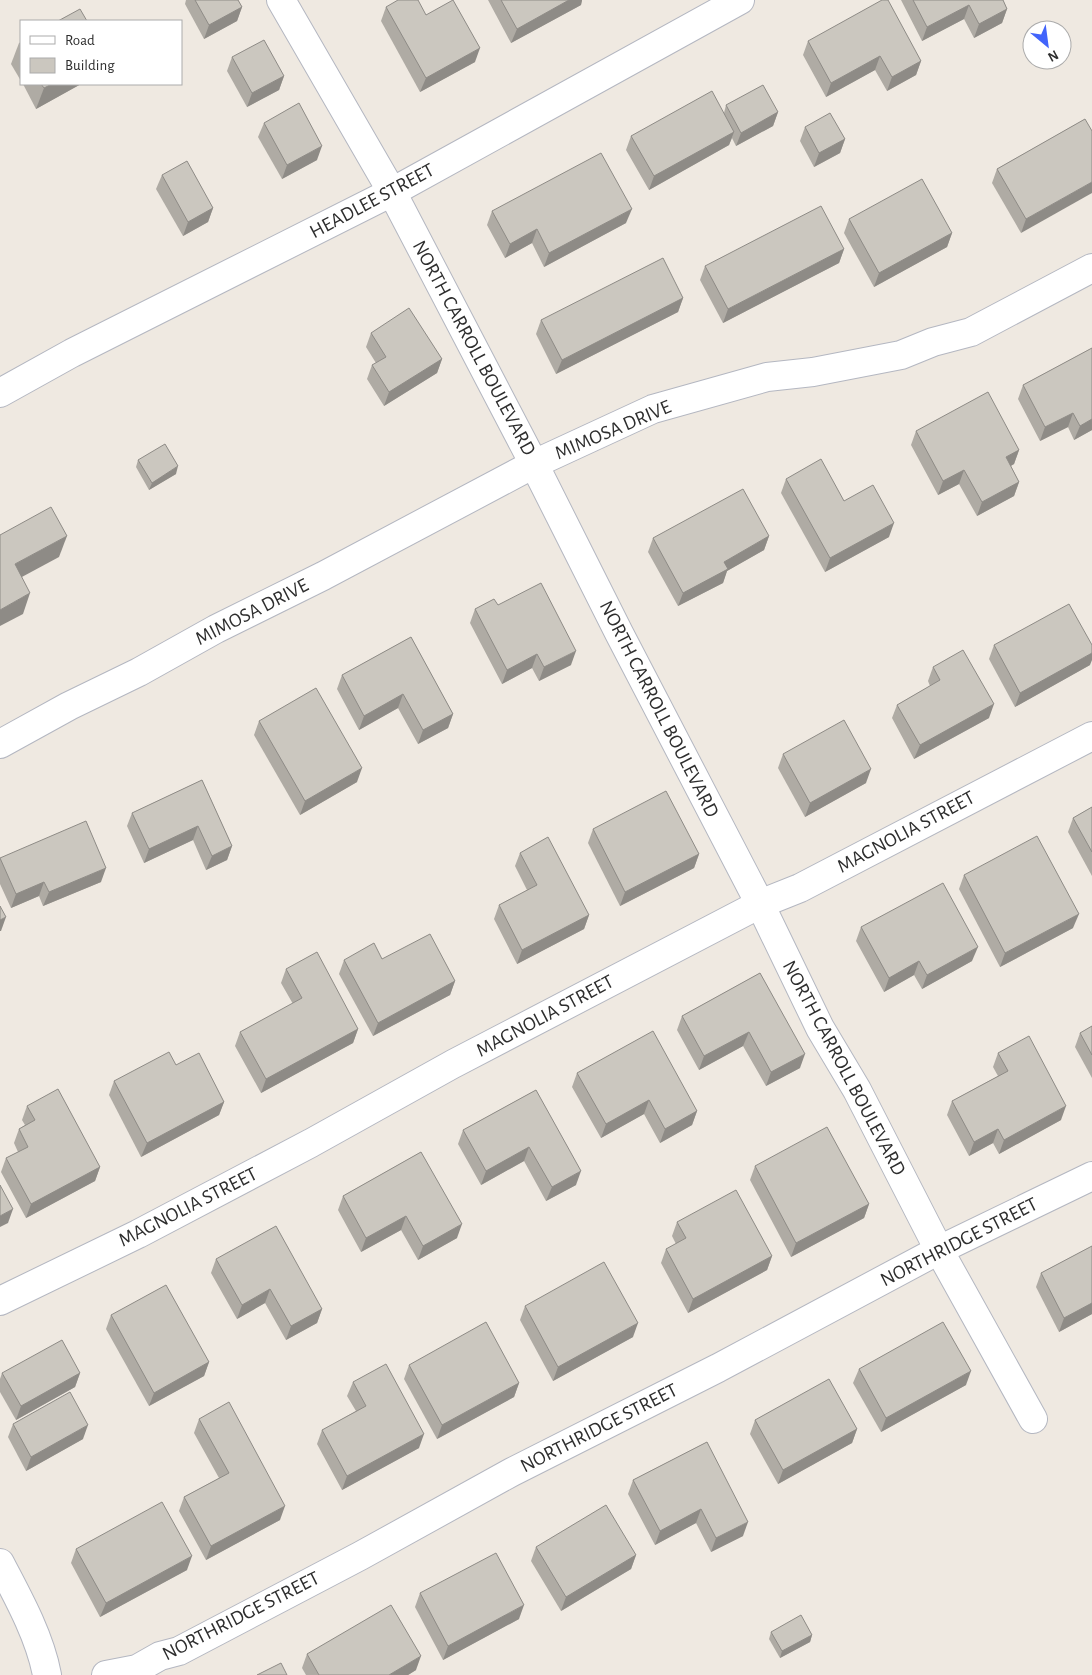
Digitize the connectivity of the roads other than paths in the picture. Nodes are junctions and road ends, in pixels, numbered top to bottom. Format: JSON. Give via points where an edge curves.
{"nodes":[{"id":1,"x":281,"y":0,"type":"edge"},
{"id":2,"x":740,"y":0,"type":"edge"},
{"id":3,"x":392,"y":192,"type":"junction"},
{"id":4,"x":1092,"y":268,"type":"edge"},
{"id":5,"x":0,"y":393,"type":"edge"},
{"id":6,"x":534,"y":464,"type":"junction"},
{"id":7,"x":1092,"y":736,"type":"edge"},
{"id":8,"x":0,"y":744,"type":"edge"},
{"id":9,"x":760,"y":904,"type":"junction"},
{"id":10,"x":1092,"y":1176,"type":"edge"},
{"id":11,"x":939,"y":1250,"type":"junction"},
{"id":12,"x":0,"y":1301,"type":"edge"},
{"id":13,"x":1033,"y":1419,"type":"dead end"},
{"id":14,"x":0,"y":1563,"type":"edge"},
{"id":15,"x":47,"y":1675,"type":"edge"},
{"id":16,"x":106,"y":1675,"type":"edge"}],
"edges":[{"from":1,"to":3,"type":"street","name":"NORTH CARROLL BOULEVARD"},
{"from":2,"to":3,"type":"street","name":"HEADLEE STREET"},
{"from":3,"to":5,"type":"street","name":"HEADLEE STREET","via":[[72,353]]},
{"from":3,"to":6,"type":"street","name":"NORTH CARROLL BOULEVARD"},
{"from":4,"to":6,"type":"street","name":"MIMOSA DRIVE","via":[[972,332],[933,342],[901,355],[813,372],[767,377],[653,408]]},
{"from":6,"to":8,"type":"street","name":"MIMOSA DRIVE"},
{"from":6,"to":9,"type":"street","name":"NORTH CARROLL BOULEVARD"},
{"from":7,"to":9,"type":"street","name":"MAGNOLIA STREET","via":[[800,888]]},
{"from":9,"to":11,"type":"street","name":"NORTH CARROLL BOULEVARD","via":[[820,1028],[857,1090]]},
{"from":9,"to":12,"type":"street","name":"MAGNOLIA STREET","via":[[453,1064],[138,1234]]},
{"from":10,"to":11,"type":"street","name":"NORTHRIDGE STREET"},
{"from":11,"to":13,"type":"street","name":"NORTH CARROLL BOULEVARD"},
{"from":11,"to":16,"type":"street","name":"NORTHRIDGE STREET","via":[[718,1368],[512,1472],[179,1651],[160,1656],[137,1669]]},
{"from":14,"to":15,"type":"street","via":[[22,1606]]}]}
